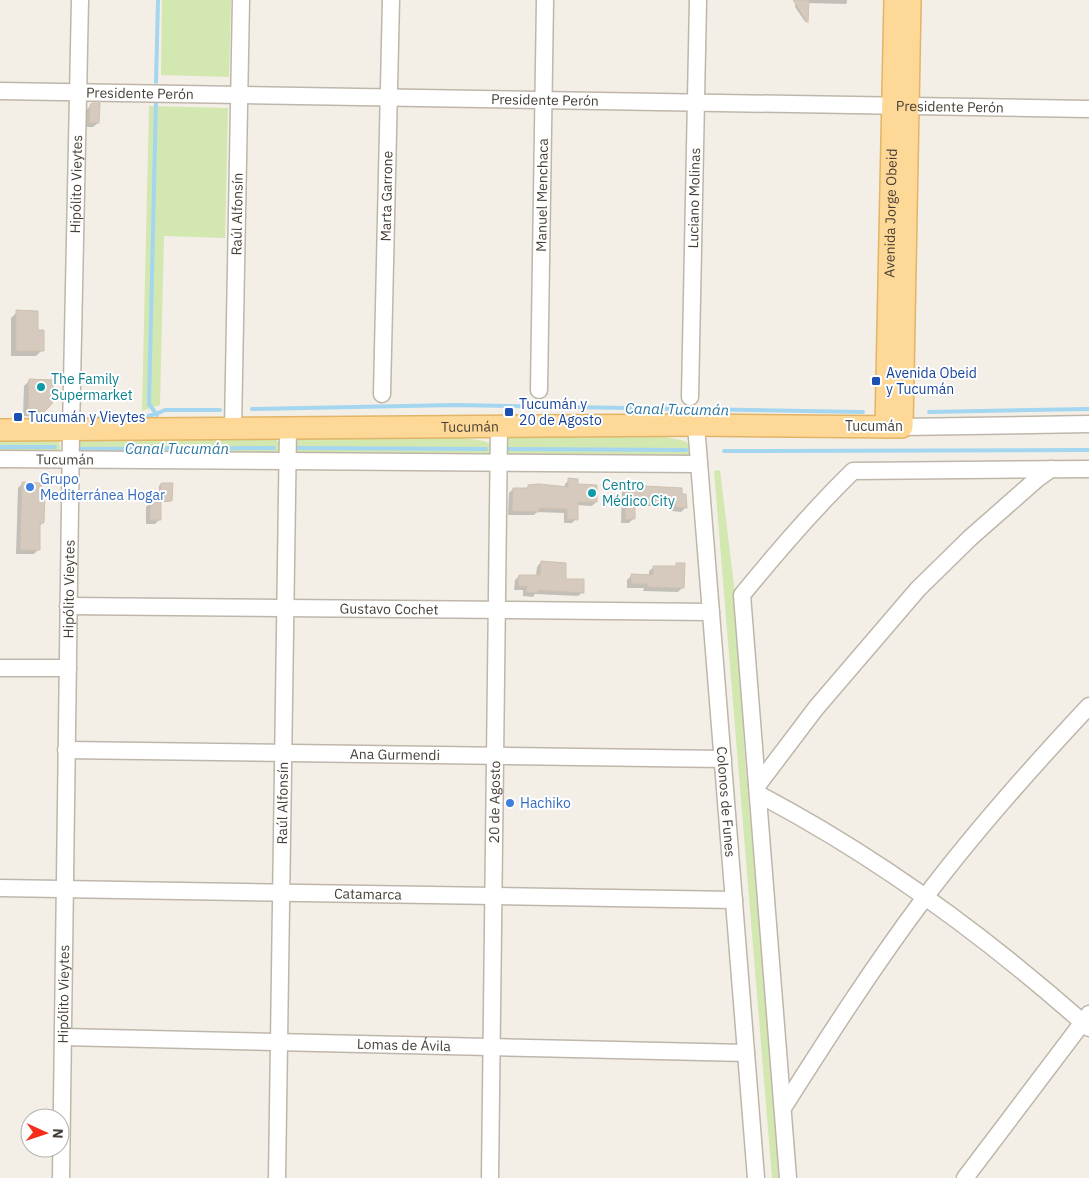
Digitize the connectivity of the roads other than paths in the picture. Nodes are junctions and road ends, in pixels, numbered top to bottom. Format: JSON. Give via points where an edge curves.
{"nodes":[{"id":1,"x":80,"y":0,"type":"edge"},
{"id":2,"x":241,"y":0,"type":"edge"},
{"id":3,"x":391,"y":0,"type":"edge"},
{"id":4,"x":545,"y":0,"type":"edge"},
{"id":5,"x":698,"y":0,"type":"edge"},
{"id":6,"x":895,"y":0,"type":"edge"},
{"id":7,"x":910,"y":0,"type":"edge"},
{"id":8,"x":0,"y":91,"type":"edge"},
{"id":9,"x":78,"y":92,"type":"junction"},
{"id":10,"x":239,"y":95,"type":"junction"},
{"id":11,"x":390,"y":97,"type":"junction"},
{"id":12,"x":544,"y":100,"type":"junction"},
{"id":13,"x":696,"y":103,"type":"junction"},
{"id":14,"x":901,"y":106,"type":"junction"},
{"id":15,"x":1089,"y":109,"type":"edge"},
{"id":16,"x":540,"y":390,"type":"dead end"},
{"id":17,"x":382,"y":394,"type":"dead end"},
{"id":18,"x":690,"y":396,"type":"dead end"},
{"id":19,"x":1089,"y":424,"type":"edge"},
{"id":20,"x":696,"y":425,"type":"junction"},
{"id":21,"x":499,"y":427,"type":"junction"},
{"id":22,"x":894,"y":427,"type":"junction"},
{"id":23,"x":232,"y":428,"type":"junction"},
{"id":24,"x":288,"y":428,"type":"junction"},
{"id":25,"x":0,"y":430,"type":"edge"},
{"id":26,"x":71,"y":431,"type":"junction"},
{"id":27,"x":70,"y":458,"type":"junction"},
{"id":28,"x":0,"y":459,"type":"edge"},
{"id":29,"x":287,"y":460,"type":"junction"},
{"id":30,"x":499,"y":462,"type":"junction"},
{"id":31,"x":700,"y":464,"type":"junction"},
{"id":32,"x":1051,"y":469,"type":"junction"},
{"id":33,"x":1089,"y":469,"type":"edge"},
{"id":34,"x":68,"y":606,"type":"junction"},
{"id":35,"x":285,"y":608,"type":"junction"},
{"id":36,"x":497,"y":610,"type":"junction"},
{"id":37,"x":711,"y":612,"type":"junction"},
{"id":38,"x":0,"y":668,"type":"edge"},
{"id":39,"x":68,"y":668,"type":"junction"},
{"id":40,"x":1089,"y":706,"type":"edge"},
{"id":41,"x":66,"y":750,"type":"junction"},
{"id":42,"x":283,"y":753,"type":"junction"},
{"id":43,"x":495,"y":756,"type":"junction"},
{"id":44,"x":723,"y":759,"type":"junction"},
{"id":45,"x":758,"y":790,"type":"junction"},
{"id":46,"x":0,"y":888,"type":"edge"},
{"id":47,"x":64,"y":889,"type":"junction"},
{"id":48,"x":281,"y":893,"type":"junction"},
{"id":49,"x":494,"y":896,"type":"junction"},
{"id":50,"x":924,"y":897,"type":"junction"},
{"id":51,"x":734,"y":900,"type":"junction"},
{"id":52,"x":1087,"y":1021,"type":"edge"},
{"id":53,"x":62,"y":1037,"type":"junction"},
{"id":54,"x":279,"y":1042,"type":"junction"},
{"id":55,"x":492,"y":1047,"type":"junction"},
{"id":56,"x":746,"y":1053,"type":"junction"},
{"id":57,"x":783,"y":1108,"type":"junction"},
{"id":58,"x":61,"y":1178,"type":"edge"},
{"id":59,"x":277,"y":1178,"type":"edge"},
{"id":60,"x":490,"y":1178,"type":"edge"},
{"id":61,"x":756,"y":1178,"type":"edge"},
{"id":62,"x":788,"y":1178,"type":"edge"},
{"id":63,"x":965,"y":1178,"type":"edge"}],
"edges":[{"from":1,"to":9,"type":"street","name":"Hipólito Vieytes"},
{"from":2,"to":10,"type":"street","name":"Raúl Alfonsín"},
{"from":3,"to":11,"type":"street","name":"Marta Garrone"},
{"from":4,"to":12,"type":"street","name":"Manuel Menchaca"},
{"from":5,"to":13,"type":"street","name":"Luciano Molinas"},
{"from":6,"to":14,"type":"main road","name":"Avenida Jorge Obeid"},
{"from":7,"to":14,"type":"main road","name":"Avenida Jorge Obeid"},
{"from":8,"to":9,"type":"street","name":"Presidente Perón"},
{"from":9,"to":10,"type":"street","name":"Presidente Perón"},
{"from":9,"to":26,"type":"street","name":"Hipólito Vieytes"},
{"from":10,"to":11,"type":"street","name":"Presidente Perón"},
{"from":10,"to":23,"type":"street","name":"Raúl Alfonsín"},
{"from":11,"to":12,"type":"street","name":"Presidente Perón"},
{"from":11,"to":17,"type":"street","name":"Marta Garrone"},
{"from":12,"to":13,"type":"street","name":"Presidente Perón"},
{"from":12,"to":16,"type":"street","name":"Manuel Menchaca"},
{"from":13,"to":14,"type":"street","name":"Presidente Perón"},
{"from":13,"to":18,"type":"street","name":"Luciano Molinas"},
{"from":14,"to":15,"type":"street","name":"Presidente Perón"},
{"from":14,"to":22,"type":"main road","name":"Avenida Jorge Obeid"},
{"from":19,"to":22,"type":"street","name":"Tucumán"},
{"from":20,"to":21,"type":"main road","name":"Tucumán"},
{"from":20,"to":22,"type":"main road","name":"Tucumán"},
{"from":20,"to":31,"type":"street","name":"Colonos de Funes"},
{"from":21,"to":24,"type":"main road","name":"Tucumán"},
{"from":21,"to":30,"type":"street","name":"20 de Agosto"},
{"from":23,"to":24,"type":"main road","name":"Tucumán"},
{"from":23,"to":26,"type":"main road","name":"Tucumán"},
{"from":24,"to":29,"type":"street","name":"Raúl Alfonsín"},
{"from":25,"to":26,"type":"main road","name":"Tucumán"},
{"from":26,"to":27,"type":"street","name":"Hipólito Vieytes"},
{"from":27,"to":28,"type":"street","name":"Tucumán"},
{"from":27,"to":29,"type":"street","name":"Tucumán"},
{"from":27,"to":34,"type":"street","name":"Hipólito Vieytes"},
{"from":29,"to":30,"type":"street","name":"Tucumán"},
{"from":29,"to":35,"type":"street","name":"Raúl Alfonsín"},
{"from":30,"to":31,"type":"street","name":"Tucumán"},
{"from":30,"to":36,"type":"street","name":"20 de Agosto"},
{"from":31,"to":37,"type":"street","name":"Colonos de Funes"},
{"from":32,"to":33,"type":"street"},
{"from":32,"to":45,"type":"street","via":[[970,538],[918,589],[816,708]]},
{"from":32,"to":45,"type":"street","via":[[853,472],[778,550],[742,595]]},
{"from":34,"to":35,"type":"street","name":"Gustavo Cochet"},
{"from":34,"to":39,"type":"street","name":"Hipólito Vieytes"},
{"from":35,"to":36,"type":"street","name":"Gustavo Cochet"},
{"from":35,"to":42,"type":"street","name":"Raúl Alfonsín"},
{"from":36,"to":37,"type":"street","name":"Gustavo Cochet"},
{"from":36,"to":43,"type":"street","name":"20 de Agosto"},
{"from":37,"to":44,"type":"street","name":"Colonos de Funes"},
{"from":38,"to":39,"type":"street"},
{"from":39,"to":41,"type":"street","name":"Hipólito Vieytes"},
{"from":40,"to":50,"type":"street","via":[[1027,771]]},
{"from":41,"to":42,"type":"street","name":"Ana Gurmendi"},
{"from":41,"to":47,"type":"street","name":"Hipólito Vieytes"},
{"from":42,"to":43,"type":"street","name":"Ana Gurmendi"},
{"from":42,"to":48,"type":"street","name":"Raúl Alfonsín"},
{"from":43,"to":44,"type":"street","name":"Ana Gurmendi"},
{"from":43,"to":49,"type":"street","name":"20 de Agosto"},
{"from":44,"to":51,"type":"street","name":"Colonos de Funes"},
{"from":45,"to":50,"type":"street","via":[[839,839]]},
{"from":45,"to":57,"type":"street"},
{"from":46,"to":47,"type":"street","name":"Catamarca"},
{"from":47,"to":48,"type":"street","name":"Catamarca"},
{"from":47,"to":53,"type":"street","name":"Hipólito Vieytes"},
{"from":48,"to":49,"type":"street","name":"Catamarca"},
{"from":48,"to":54,"type":"street","name":"Raúl Alfonsín"},
{"from":49,"to":51,"type":"street","name":"Catamarca"},
{"from":49,"to":55,"type":"street","name":"20 de Agosto"},
{"from":50,"to":52,"type":"street"},
{"from":50,"to":57,"type":"street"},
{"from":51,"to":56,"type":"street","name":"Colonos de Funes"},
{"from":52,"to":63,"type":"street"},
{"from":53,"to":54,"type":"street","name":"Lomas de Ávila"},
{"from":53,"to":58,"type":"street","name":"Hipólito Vieytes"},
{"from":54,"to":55,"type":"street","name":"Lomas de Ávila"},
{"from":54,"to":59,"type":"street","name":"Raúl Alfonsín"},
{"from":55,"to":56,"type":"street","name":"Lomas de Ávila"},
{"from":55,"to":60,"type":"street","name":"20 de Agosto"},
{"from":56,"to":61,"type":"street","name":"Colonos de Funes"},
{"from":57,"to":62,"type":"street"}]}
